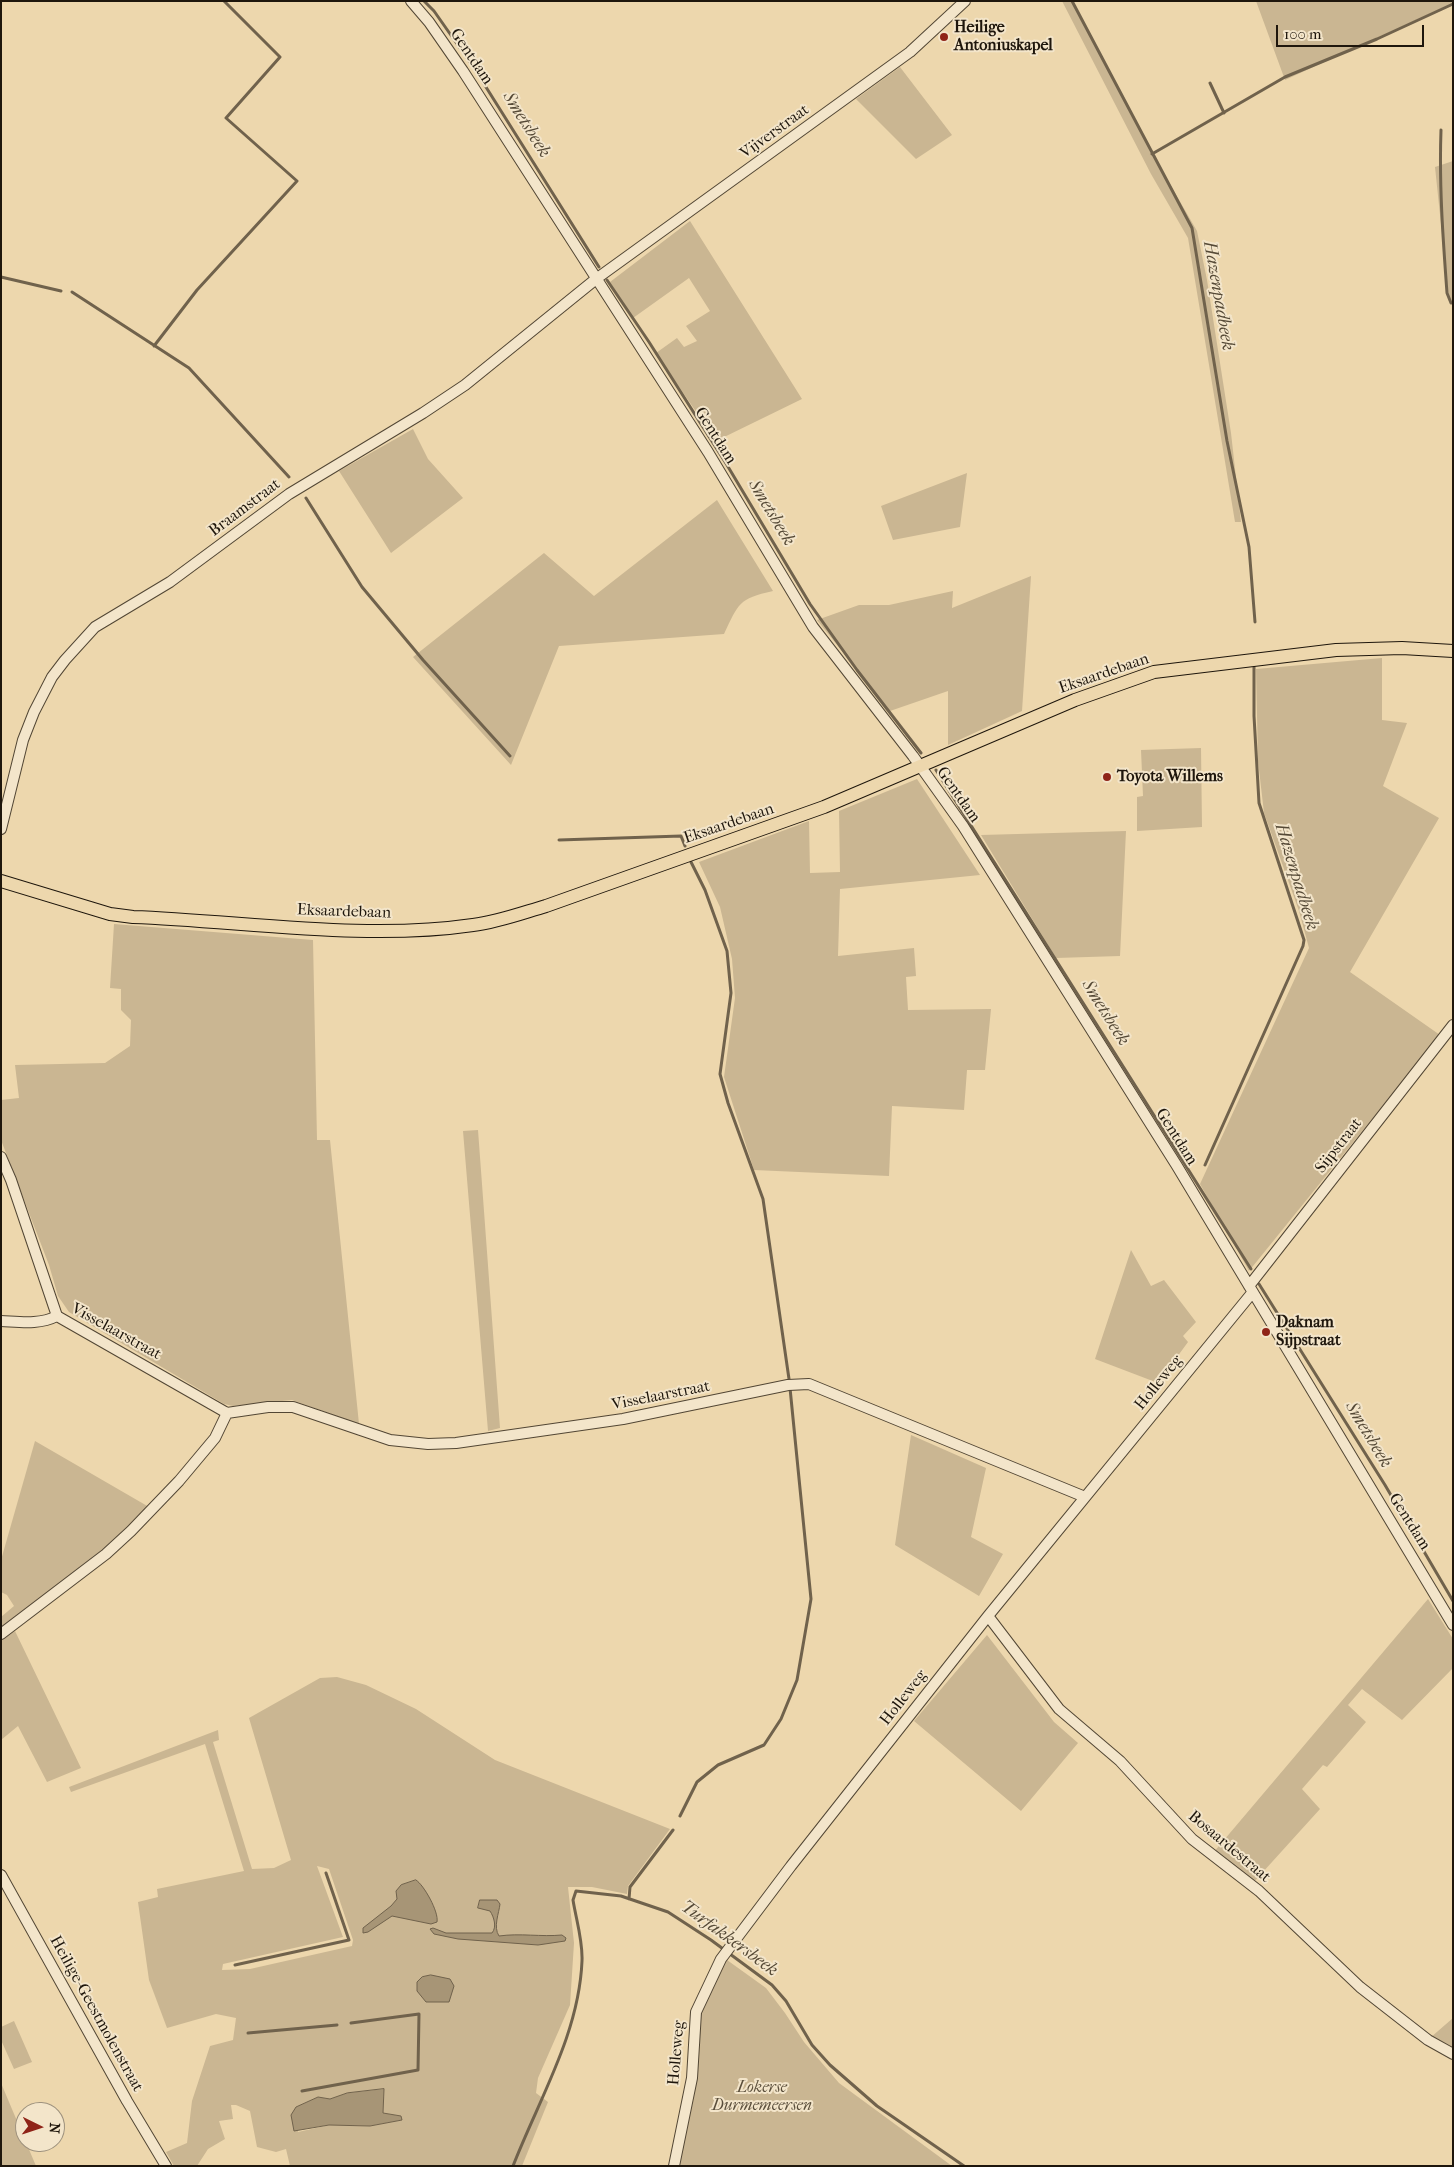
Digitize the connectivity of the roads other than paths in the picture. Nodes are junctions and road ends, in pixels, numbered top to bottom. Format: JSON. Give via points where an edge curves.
{"nodes":[{"id":1,"x":411,"y":1,"type":"edge"},
{"id":2,"x":965,"y":1,"type":"edge"},
{"id":3,"x":596,"y":279,"type":"junction"},
{"id":4,"x":1453,"y":651,"type":"edge"},
{"id":5,"x":920,"y":767,"type":"junction"},
{"id":6,"x":1,"y":829,"type":"edge"},
{"id":7,"x":1,"y":881,"type":"edge"},
{"id":8,"x":1453,"y":1025,"type":"edge"},
{"id":9,"x":1,"y":1157,"type":"edge"},
{"id":10,"x":1250,"y":1289,"type":"junction"},
{"id":11,"x":57,"y":1316,"type":"junction"},
{"id":12,"x":1,"y":1321,"type":"edge"},
{"id":13,"x":227,"y":1412,"type":"junction"},
{"id":14,"x":1085,"y":1498,"type":"junction"},
{"id":15,"x":988,"y":1616,"type":"junction"},
{"id":16,"x":1453,"y":1625,"type":"edge"},
{"id":17,"x":1,"y":1634,"type":"edge"},
{"id":18,"x":1,"y":1875,"type":"edge"},
{"id":19,"x":1453,"y":2054,"type":"edge"},
{"id":20,"x":166,"y":2166,"type":"edge"},
{"id":21,"x":674,"y":2166,"type":"edge"}],
"edges":[{"from":1,"to":3,"type":"street","name":"Gentdam","via":[[463,71]]},
{"from":2,"to":3,"type":"street","name":"Vijverstraat","via":[[910,52]]},
{"from":3,"to":5,"type":"street","name":"Gentdam","via":[[713,460],[813,627]]},
{"from":3,"to":6,"type":"street","name":"Braamstraat","via":[[450,396],[289,494],[170,582],[87,634],[52,677],[34,712],[23,740]]},
{"from":4,"to":5,"type":"main road","name":"Eksaardebaan","via":[[1402,648],[1336,650],[1154,672],[1075,700]]},
{"from":5,"to":7,"type":"main road","name":"Eksaardebaan","via":[[807,813],[546,906],[460,927],[363,931],[133,917],[110,914]]},
{"from":5,"to":10,"type":"street","name":"Gentdam","via":[[963,826],[1088,1023]]},
{"from":8,"to":10,"type":"street","name":"Sijpstraat"},
{"from":9,"to":11,"type":"street","name":"Visselaarstraat"},
{"from":10,"to":14,"type":"street","name":"Holleweg"},
{"from":10,"to":16,"type":"street","name":"Gentdam"},
{"from":11,"to":12,"type":"street","via":[[34,1323]]},
{"from":11,"to":13,"type":"street","name":"Visselaarstraat"},
{"from":13,"to":14,"type":"street","name":"Visselaarstraat","via":[[293,1407],[390,1440],[456,1443],[623,1419],[788,1385],[809,1384]]},
{"from":13,"to":17,"type":"street","via":[[215,1438],[131,1531],[106,1554]]},
{"from":14,"to":15,"type":"street","name":"Holleweg"},
{"from":15,"to":19,"type":"street","name":"Bosaardestraat","via":[[1059,1709],[1120,1761],[1192,1839],[1259,1891],[1360,1987],[1428,2040]]},
{"from":15,"to":21,"type":"street","name":"Holleweg","via":[[721,1959],[696,2012],[692,2078]]},
{"from":18,"to":20,"type":"street","name":"Heilige-Geestmolenstraat"}]}
